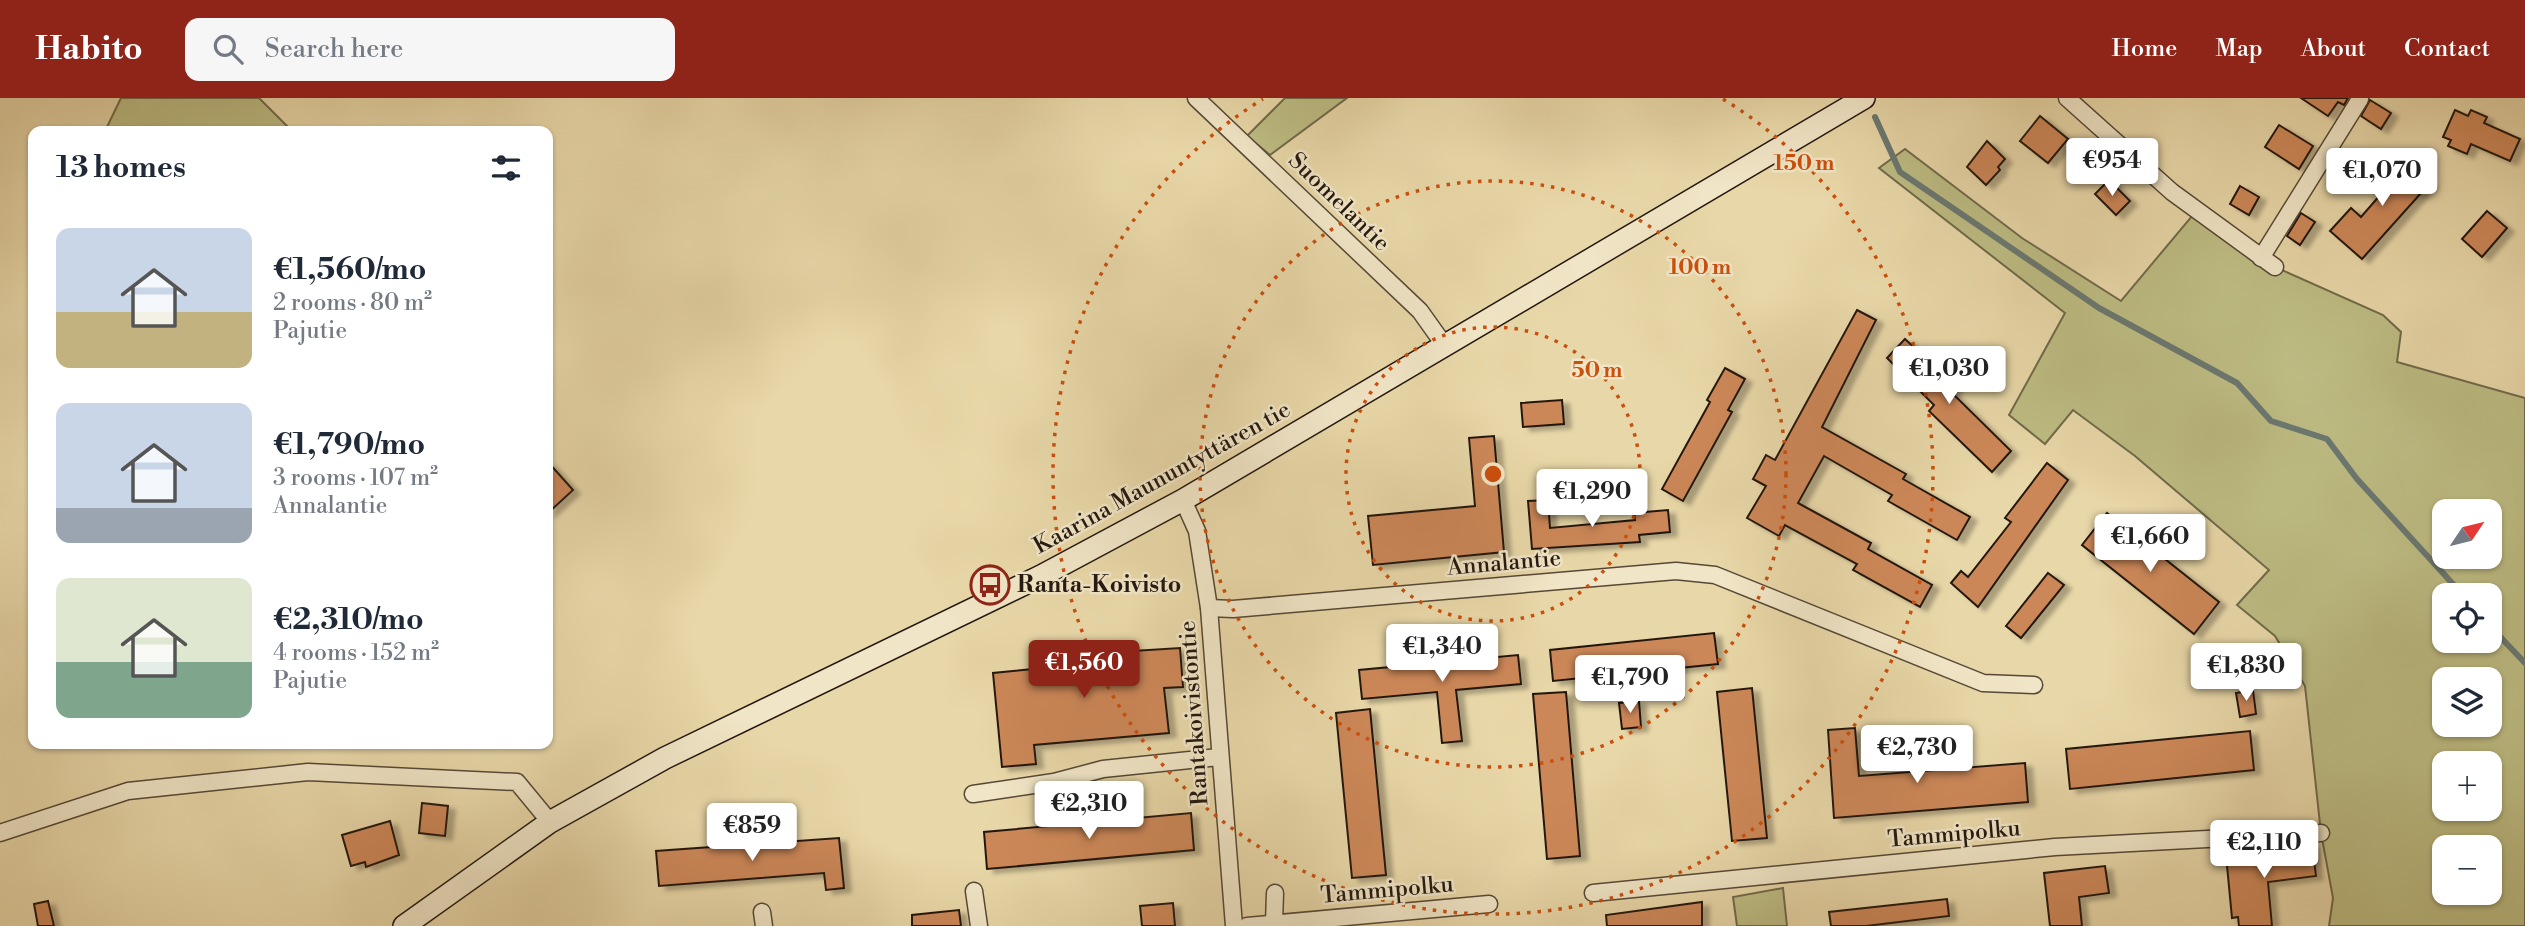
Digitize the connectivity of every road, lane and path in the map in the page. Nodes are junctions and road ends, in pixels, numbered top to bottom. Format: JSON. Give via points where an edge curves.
{"nodes":[{"id":1,"x":1196,"y":98,"type":"edge"},
{"id":2,"x":1864,"y":98,"type":"edge"},
{"id":3,"x":2067,"y":98,"type":"edge"},
{"id":4,"x":2360,"y":99,"type":"edge"},
{"id":5,"x":1445,"y":346,"type":"junction"},
{"id":6,"x":1183,"y":500,"type":"junction"},
{"id":7,"x":1209,"y":608,"type":"junction"},
{"id":8,"x":2034,"y":685,"type":"dead end"},
{"id":9,"x":1219,"y":757,"type":"junction"},
{"id":10,"x":973,"y":794,"type":"dead end"},
{"id":11,"x":550,"y":822,"type":"junction"},
{"id":12,"x":0,"y":833,"type":"edge"},
{"id":13,"x":2321,"y":833,"type":"dead end"},
{"id":14,"x":974,"y":891,"type":"dead end"},
{"id":15,"x":1275,"y":893,"type":"dead end"},
{"id":16,"x":1593,"y":893,"type":"dead end"},
{"id":17,"x":1489,"y":904,"type":"dead end"},
{"id":18,"x":1274,"y":923,"type":"junction"},
{"id":19,"x":404,"y":926,"type":"edge"},
{"id":20,"x":979,"y":926,"type":"edge"},
{"id":21,"x":1234,"y":926,"type":"edge"},
{"id":22,"x":1247,"y":926,"type":"edge"}],
"edges":[{"from":1,"to":5,"type":"street","name":"Suomelantie","via":[[1420,311]]},
{"from":2,"to":5,"type":"main road","name":"Kaarina Maununtyttären tie"},
{"from":3,"to":4,"type":"street","via":[[2172,191],[2268,262]]},
{"from":5,"to":6,"type":"main road","name":"Kaarina Maununtyttären tie"},
{"from":6,"to":7,"type":"street","name":"Rantakoivistontie","via":[[1196,531]]},
{"from":6,"to":11,"type":"main road","name":"Kaarina Maununtyttären tie","via":[[1041,576],[665,758]]},
{"from":7,"to":8,"type":"street","name":"Annalantie","via":[[1233,610],[1676,571],[1715,575],[1983,683]]},
{"from":7,"to":9,"type":"street","name":"Rantakoivistontie"},
{"from":9,"to":10,"type":"street","via":[[1102,769],[1054,782]]},
{"from":9,"to":21,"type":"street","name":"Rantakoivistontie"},
{"from":11,"to":12,"type":"street","via":[[517,782],[308,772],[128,791]]},
{"from":11,"to":19,"type":"main road","name":"Kaarina Maununtyttären tie"},
{"from":13,"to":16,"type":"street","name":"Tammipolku","via":[[2055,847]]},
{"from":14,"to":20,"type":"street"},
{"from":15,"to":18,"type":"street"},
{"from":17,"to":18,"type":"street","name":"Tammipolku"},
{"from":18,"to":22,"type":"street","name":"Tammipolku"}]}
